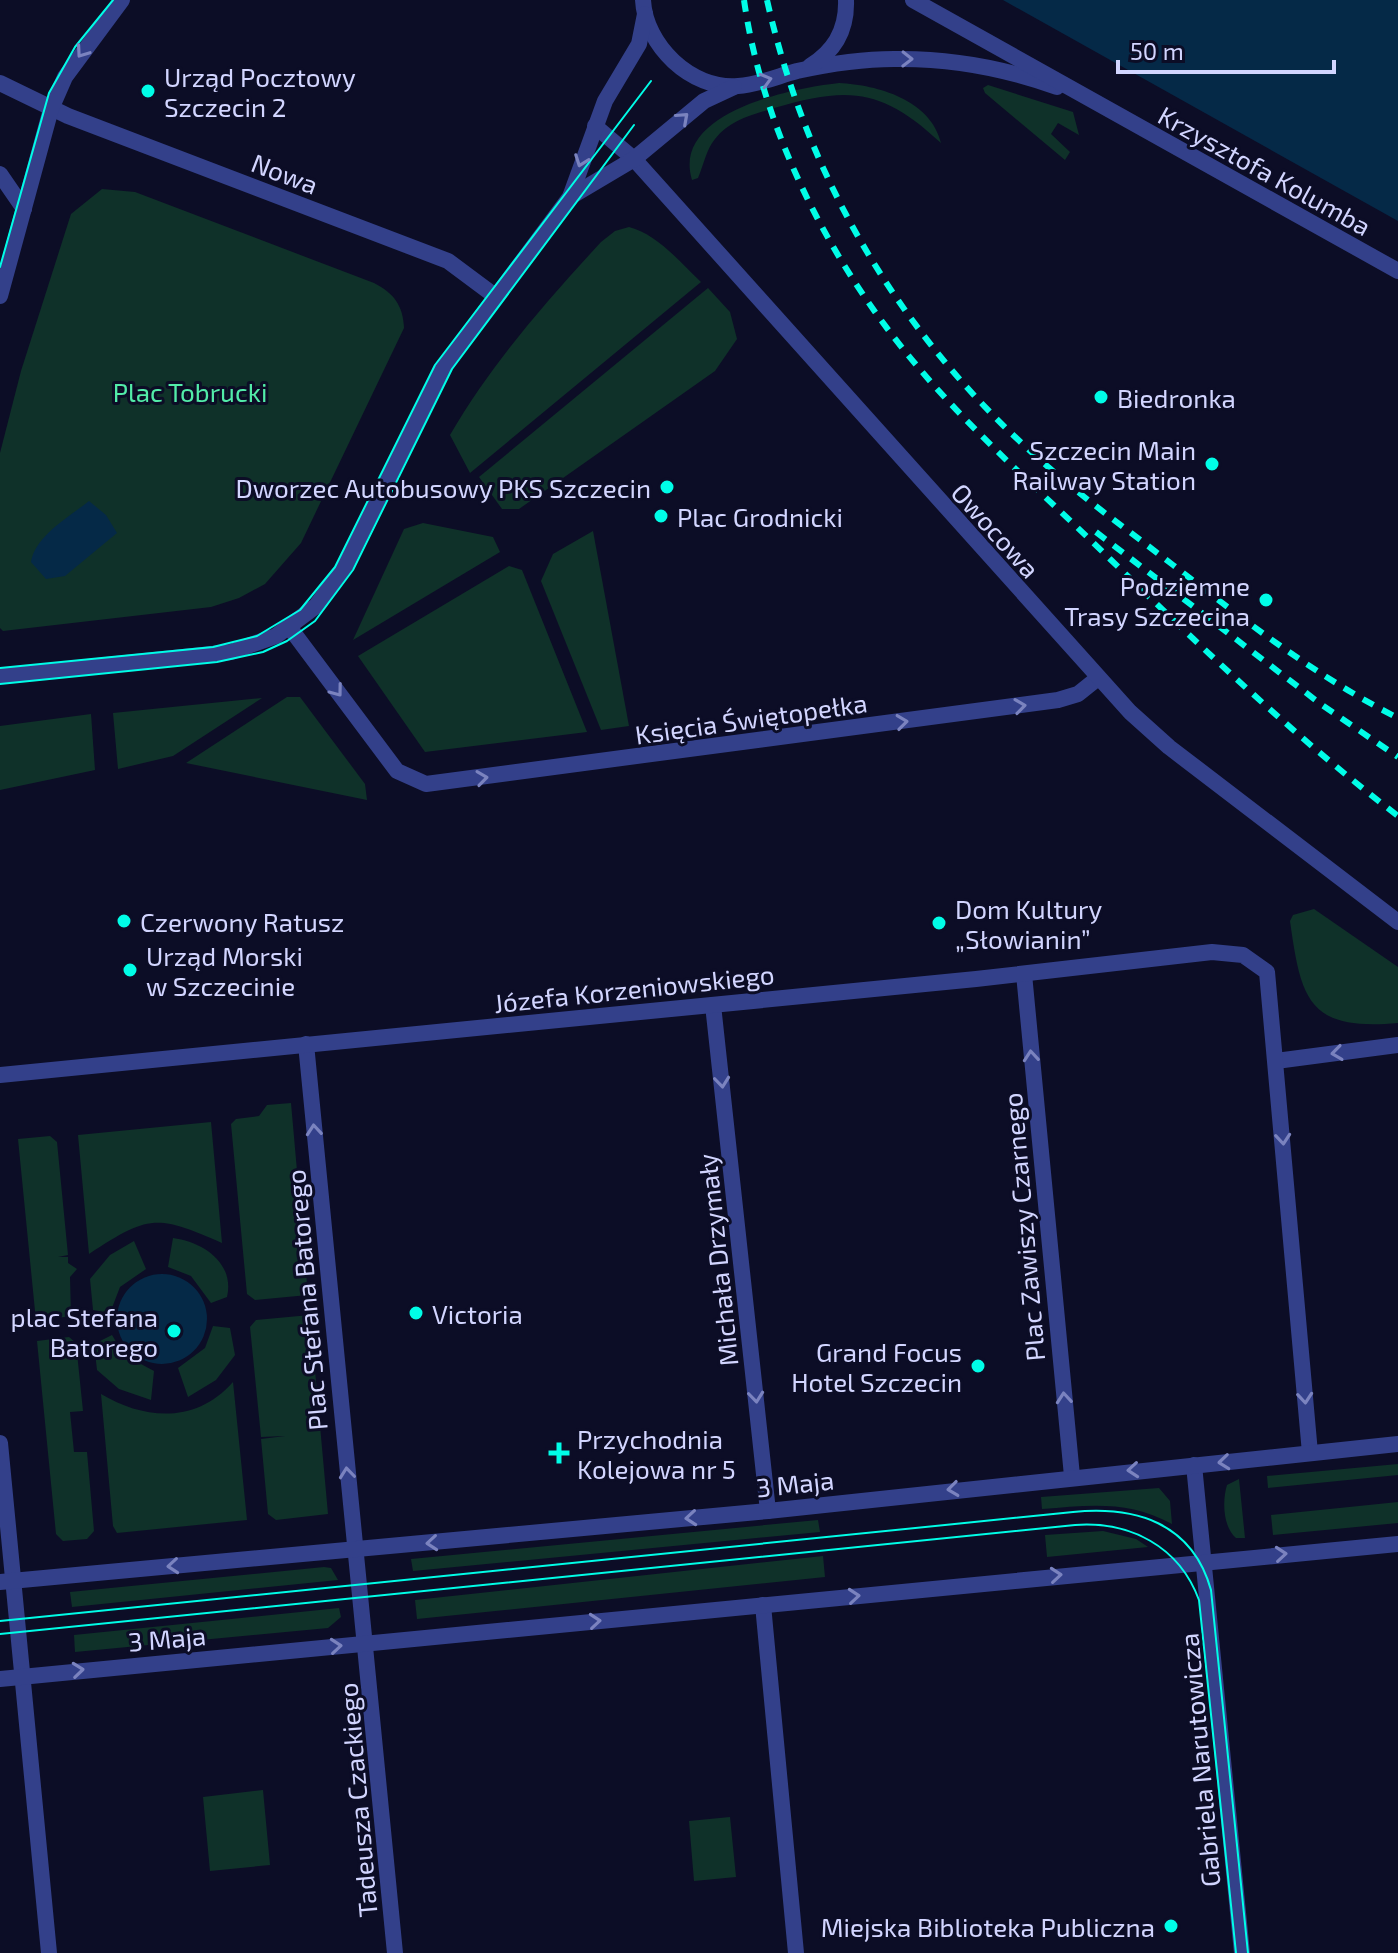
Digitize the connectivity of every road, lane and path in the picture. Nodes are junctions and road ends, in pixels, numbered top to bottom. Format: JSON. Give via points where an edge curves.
{"nodes":[{"id":1,"x":122,"y":0,"type":"edge"},
{"id":2,"x":846,"y":0,"type":"edge"},
{"id":3,"x":913,"y":0,"type":"edge"},
{"id":4,"x":644,"y":7,"type":"edge"},
{"id":5,"x":794,"y":72,"type":"junction"},
{"id":6,"x":0,"y":83,"type":"edge"},
{"id":7,"x":738,"y":86,"type":"junction"},
{"id":8,"x":51,"y":109,"type":"junction"},
{"id":9,"x":1109,"y":110,"type":"junction"},
{"id":10,"x":595,"y":126,"type":"junction"},
{"id":11,"x":634,"y":159,"type":"junction"},
{"id":12,"x":0,"y":174,"type":"edge"},
{"id":13,"x":570,"y":197,"type":"junction"},
{"id":14,"x":24,"y":209,"type":"junction"},
{"id":15,"x":1398,"y":271,"type":"edge"},
{"id":16,"x":0,"y":296,"type":"edge"},
{"id":17,"x":495,"y":296,"type":"junction"},
{"id":18,"x":290,"y":628,"type":"junction"},
{"id":19,"x":0,"y":676,"type":"edge"},
{"id":20,"x":1098,"y":678,"type":"junction"},
{"id":21,"x":1398,"y":922,"type":"edge"},
{"id":22,"x":1024,"y":974,"type":"junction"},
{"id":23,"x":713,"y":1005,"type":"junction"},
{"id":24,"x":306,"y":1044,"type":"junction"},
{"id":25,"x":1398,"y":1045,"type":"edge"},
{"id":26,"x":1276,"y":1061,"type":"junction"},
{"id":27,"x":0,"y":1075,"type":"edge"},
{"id":28,"x":0,"y":1443,"type":"edge"},
{"id":29,"x":1398,"y":1444,"type":"edge"},
{"id":30,"x":1310,"y":1453,"type":"junction"},
{"id":31,"x":1194,"y":1465,"type":"junction"},
{"id":32,"x":1072,"y":1476,"type":"junction"},
{"id":33,"x":768,"y":1511,"type":"junction"},
{"id":34,"x":1398,"y":1544,"type":"edge"},
{"id":35,"x":354,"y":1551,"type":"junction"},
{"id":36,"x":1203,"y":1562,"type":"junction"},
{"id":37,"x":6,"y":1581,"type":"edge"},
{"id":38,"x":763,"y":1605,"type":"junction"},
{"id":39,"x":365,"y":1643,"type":"junction"},
{"id":40,"x":22,"y":1677,"type":"junction"},
{"id":41,"x":0,"y":1679,"type":"edge"},
{"id":42,"x":49,"y":1953,"type":"edge"},
{"id":43,"x":395,"y":1953,"type":"edge"},
{"id":44,"x":796,"y":1953,"type":"edge"},
{"id":45,"x":1242,"y":1953,"type":"edge"}],
"edges":[{"from":1,"to":8,"type":"street","one_way":true,"via":[[65,77]]},
{"from":2,"to":5,"type":"street","name":"Krzysztofa Kolumba","via":[[843,28],[834,46],[813,65]]},
{"from":3,"to":9,"type":"street","name":"Krzysztofa Kolumba"},
{"from":4,"to":7,"type":"street","name":"Krzysztofa Kolumba","via":[[656,43],[674,62],[709,82]]},
{"from":4,"to":10,"type":"street","via":[[636,51]]},
{"from":7,"to":5,"type":"street","name":"Krzysztofa Kolumba","one_way":true},
{"from":5,"to":9,"type":"street","name":"Krzysztofa Kolumba","one_way":true,"via":[[893,59],[974,65],[1044,82]]},
{"from":6,"to":8,"type":"street","name":"Nowa"},
{"from":11,"to":7,"type":"street","one_way":true,"via":[[699,104]]},
{"from":8,"to":14,"type":"street"},
{"from":8,"to":17,"type":"street","name":"Nowa","via":[[444,259]]},
{"from":9,"to":15,"type":"street","name":"Krzysztofa Kolumba"},
{"from":10,"to":11,"type":"street"},
{"from":10,"to":13,"type":"street","one_way":true},
{"from":11,"to":13,"type":"street"},
{"from":11,"to":20,"type":"street","name":"Owocowa"},
{"from":12,"to":14,"type":"street"},
{"from":13,"to":17,"type":"street"},
{"from":14,"to":16,"type":"street"},
{"from":17,"to":18,"type":"street","via":[[430,390],[339,576]]},
{"from":18,"to":19,"type":"street","via":[[262,643],[224,653]]},
{"from":18,"to":20,"type":"street","name":"Księcia Świętopełka","one_way":true,"via":[[390,762],[406,777],[437,784],[1058,700],[1078,694]]},
{"from":20,"to":21,"type":"street","name":"Owocowa","via":[[1169,747]]},
{"from":22,"to":23,"type":"street","name":"Józefa Korzeniowskiego"},
{"from":22,"to":26,"type":"street","name":"Józefa Korzeniowskiego","via":[[1222,951],[1251,958],[1267,972]]},
{"from":32,"to":22,"type":"street","name":"Plac Zawiszy Czarnego","one_way":true},
{"from":23,"to":24,"type":"street","name":"Józefa Korzeniowskiego"},
{"from":23,"to":33,"type":"street","name":"Michała Drzymały","one_way":true},
{"from":24,"to":27,"type":"street","name":"Józefa Korzeniowskiego"},
{"from":35,"to":24,"type":"street","name":"Plac Stefana Batorego","one_way":true},
{"from":25,"to":26,"type":"street","one_way":true},
{"from":26,"to":30,"type":"street","one_way":true},
{"from":28,"to":37,"type":"street"},
{"from":29,"to":30,"type":"street","name":"3 Maja"},
{"from":30,"to":31,"type":"street","name":"3 Maja","one_way":true},
{"from":31,"to":32,"type":"street","name":"3 Maja","one_way":true},
{"from":31,"to":36,"type":"street"},
{"from":32,"to":33,"type":"street","name":"3 Maja","one_way":true},
{"from":33,"to":35,"type":"street","name":"3 Maja","one_way":true},
{"from":36,"to":34,"type":"street","name":"3 Maja","one_way":true},
{"from":35,"to":37,"type":"street","name":"3 Maja","one_way":true},
{"from":35,"to":39,"type":"street"},
{"from":38,"to":36,"type":"street","name":"3 Maja","one_way":true},
{"from":36,"to":45,"type":"street","name":"Gabriela Narutowicza"},
{"from":37,"to":40,"type":"street"},
{"from":39,"to":38,"type":"street","name":"3 Maja","one_way":true},
{"from":38,"to":44,"type":"street"},
{"from":40,"to":39,"type":"street","name":"3 Maja","one_way":true},
{"from":39,"to":43,"type":"street","name":"Tadeusza Czackiego"},
{"from":40,"to":41,"type":"street","name":"3 Maja"},
{"from":40,"to":42,"type":"street"}]}
